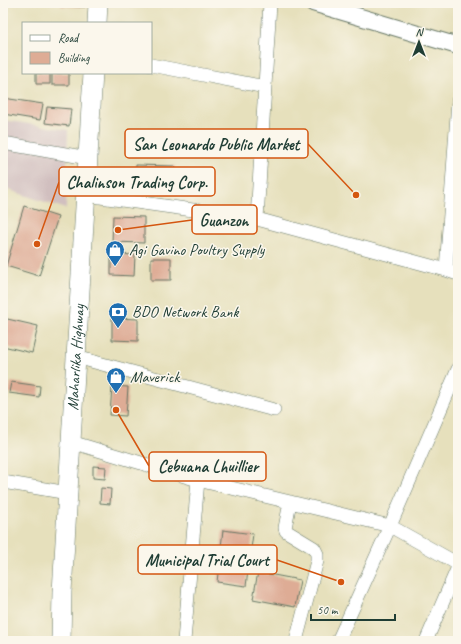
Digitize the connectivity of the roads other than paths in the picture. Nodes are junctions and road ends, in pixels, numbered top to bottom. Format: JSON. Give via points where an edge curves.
{"nodes":[{"id":1,"x":98,"y":3,"type":"edge"},
{"id":2,"x":270,"y":3,"type":"edge"},
{"id":3,"x":313,"y":3,"type":"edge"},
{"id":4,"x":96,"y":22,"type":"edge"},
{"id":5,"x":458,"y":46,"type":"edge"},
{"id":6,"x":152,"y":65,"type":"edge"},
{"id":7,"x":94,"y":74,"type":"edge"},
{"id":8,"x":265,"y":87,"type":"junction"},
{"id":9,"x":458,"y":101,"type":"edge"},
{"id":10,"x":3,"y":143,"type":"edge"},
{"id":11,"x":88,"y":158,"type":"junction"},
{"id":12,"x":86,"y":195,"type":"junction"},
{"id":13,"x":258,"y":219,"type":"junction"},
{"id":14,"x":452,"y":272,"type":"edge"},
{"id":15,"x":76,"y":357,"type":"junction"},
{"id":16,"x":458,"y":369,"type":"edge"},
{"id":17,"x":274,"y":410,"type":"dead end"},
{"id":18,"x":71,"y":442,"type":"junction"},
{"id":19,"x":198,"y":480,"type":"junction"},
{"id":20,"x":3,"y":482,"type":"edge"},
{"id":21,"x":68,"y":493,"type":"junction"},
{"id":22,"x":290,"y":502,"type":"junction"},
{"id":23,"x":390,"y":526,"type":"junction"},
{"id":24,"x":458,"y":564,"type":"edge"},
{"id":25,"x":458,"y":567,"type":"edge"},
{"id":26,"x":61,"y":641,"type":"edge"},
{"id":27,"x":184,"y":641,"type":"edge"},
{"id":28,"x":296,"y":641,"type":"edge"},
{"id":29,"x":338,"y":641,"type":"edge"},
{"id":30,"x":426,"y":641,"type":"edge"}],
"edges":[{"from":1,"to":4,"type":"highway"},
{"from":2,"to":8,"type":"street"},
{"from":3,"to":5,"type":"main road"},
{"from":6,"to":8,"type":"street"},
{"from":7,"to":11,"type":"highway","name":"Maharlika Highway"},
{"from":8,"to":13,"type":"street"},
{"from":9,"to":14,"type":"street"},
{"from":10,"to":11,"type":"street"},
{"from":11,"to":12,"type":"highway","name":"Maharlika Highway"},
{"from":12,"to":13,"type":"street"},
{"from":12,"to":15,"type":"highway","name":"Maharlika Highway"},
{"from":13,"to":14,"type":"street"},
{"from":15,"to":17,"type":"street"},
{"from":15,"to":18,"type":"highway","name":"Maharlika Highway"},
{"from":16,"to":23,"type":"street"},
{"from":18,"to":19,"type":"street"},
{"from":18,"to":21,"type":"highway","name":"Maharlika Highway"},
{"from":19,"to":22,"type":"street"},
{"from":19,"to":27,"type":"street"},
{"from":20,"to":21,"type":"street"},
{"from":21,"to":26,"type":"highway","name":"Maharlika Highway"},
{"from":22,"to":23,"type":"street"},
{"from":22,"to":28,"type":"street","via":[[286,531],[314,548],[317,554]]},
{"from":23,"to":24,"type":"street"},
{"from":23,"to":29,"type":"street"},
{"from":25,"to":30,"type":"street"}]}
